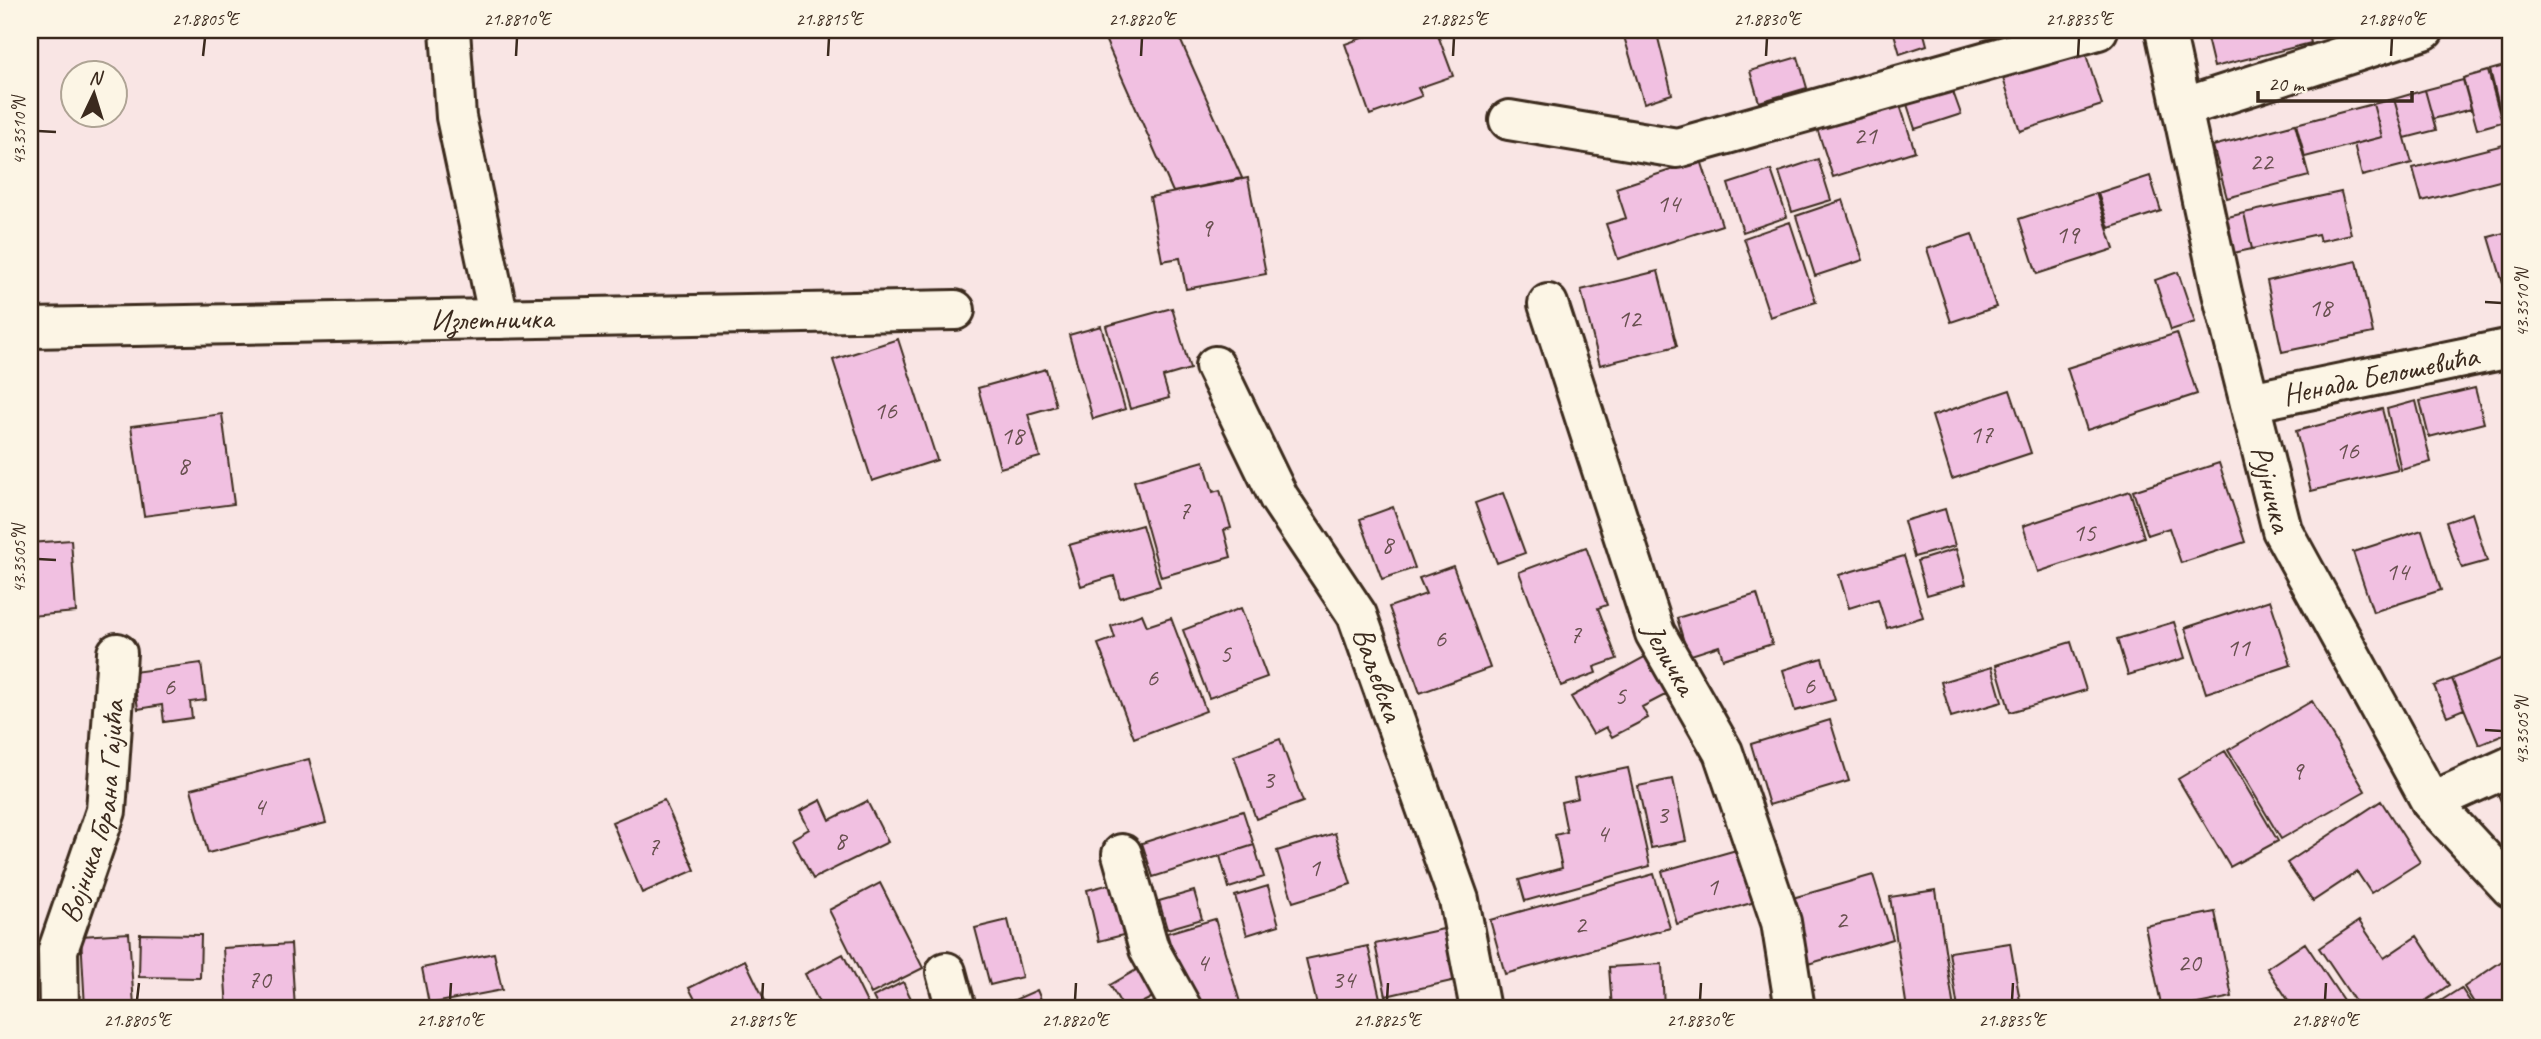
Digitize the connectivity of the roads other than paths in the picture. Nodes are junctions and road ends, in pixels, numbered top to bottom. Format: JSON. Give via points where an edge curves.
{"nodes":[{"id":1,"x":450,"y":30,"type":"edge"},
{"id":2,"x":2098,"y":30,"type":"edge"},
{"id":3,"x":2165,"y":30,"type":"edge"},
{"id":4,"x":2424,"y":30,"type":"edge"},
{"id":5,"x":2182,"y":108,"type":"junction"},
{"id":6,"x":1509,"y":120,"type":"dead end"},
{"id":7,"x":1548,"y":304,"type":"dead end"},
{"id":8,"x":955,"y":310,"type":"dead end"},
{"id":9,"x":499,"y":319,"type":"junction"},
{"id":10,"x":30,"y":328,"type":"edge"},
{"id":11,"x":2511,"y":348,"type":"edge"},
{"id":12,"x":1215,"y":366,"type":"dead end"},
{"id":13,"x":2249,"y":402,"type":"junction"},
{"id":14,"x":117,"y":653,"type":"dead end"},
{"id":15,"x":2511,"y":765,"type":"edge"},
{"id":16,"x":2431,"y":802,"type":"junction"},
{"id":17,"x":1122,"y":854,"type":"dead end"},
{"id":18,"x":2511,"y":888,"type":"edge"},
{"id":19,"x":946,"y":972,"type":"dead end"},
{"id":20,"x":59,"y":1009,"type":"edge"},
{"id":21,"x":956,"y":1009,"type":"edge"},
{"id":22,"x":1182,"y":1009,"type":"edge"},
{"id":23,"x":1480,"y":1009,"type":"edge"},
{"id":24,"x":1795,"y":1009,"type":"edge"}],
"edges":[{"from":1,"to":9,"type":"street","via":[[456,117]]},
{"from":2,"to":6,"type":"street","via":[[1677,148]]},
{"from":3,"to":5,"type":"street","name":"Рујничка"},
{"from":4,"to":5,"type":"street"},
{"from":5,"to":13,"type":"street","name":"Рујничка"},
{"from":7,"to":24,"type":"street","name":"Јеличка","via":[[1655,633],[1723,752],[1781,922]]},
{"from":8,"to":9,"type":"street","name":"Излетничка"},
{"from":9,"to":10,"type":"street","name":"Излетничка"},
{"from":11,"to":13,"type":"street","name":"Ненада Белошевића"},
{"from":12,"to":23,"type":"street","name":"Ваљевска","via":[[1279,498],[1357,615],[1459,900]]},
{"from":13,"to":16,"type":"street","name":"Рујничка","via":[[2282,530]]},
{"from":14,"to":20,"type":"street","name":"Војника Горана Гајића","via":[[106,811],[58,950]]},
{"from":15,"to":16,"type":"street"},
{"from":16,"to":18,"type":"street","name":"Рујничка"},
{"from":17,"to":22,"type":"street","via":[[1149,949]]},
{"from":19,"to":21,"type":"street"}]}
